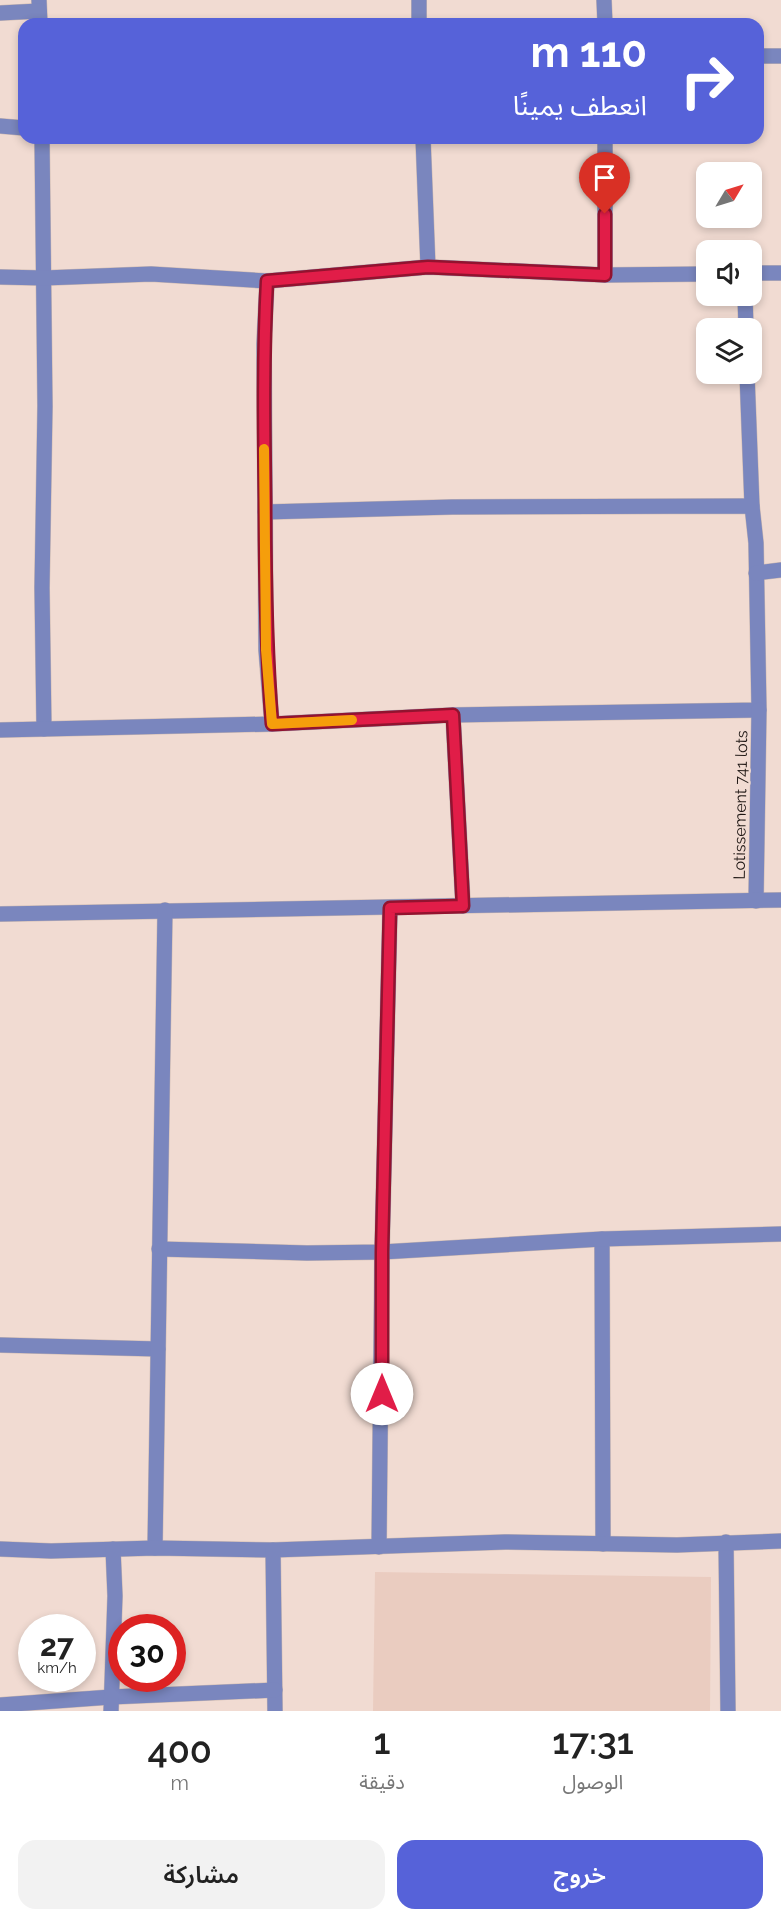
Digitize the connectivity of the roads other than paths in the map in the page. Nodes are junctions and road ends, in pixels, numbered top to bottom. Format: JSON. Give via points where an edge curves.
{"nodes":[{"id":1,"x":419,"y":0,"type":"edge"},
{"id":2,"x":604,"y":0,"type":"edge"},
{"id":3,"x":39,"y":12,"type":"edge"},
{"id":4,"x":0,"y":13,"type":"edge"},
{"id":5,"x":419,"y":18,"type":"edge"},
{"id":6,"x":605,"y":18,"type":"edge"},
{"id":7,"x":764,"y":56,"type":"edge"},
{"id":8,"x":781,"y":56,"type":"edge"},
{"id":9,"x":0,"y":126,"type":"edge"},
{"id":10,"x":18,"y":128,"type":"edge"},
{"id":11,"x":42,"y":144,"type":"edge"},
{"id":12,"x":423,"y":144,"type":"edge"},
{"id":13,"x":605,"y":144,"type":"edge"},
{"id":14,"x":428,"y":267,"type":"junction"},
{"id":15,"x":762,"y":273,"type":"edge"},
{"id":16,"x":781,"y":273,"type":"edge"},
{"id":17,"x":696,"y":274,"type":"edge"},
{"id":18,"x":605,"y":275,"type":"junction"},
{"id":19,"x":0,"y":277,"type":"edge"},
{"id":20,"x":44,"y":278,"type":"junction"},
{"id":21,"x":267,"y":281,"type":"junction"},
{"id":22,"x":747,"y":384,"type":"edge"},
{"id":23,"x":752,"y":506,"type":"junction"},
{"id":24,"x":265,"y":512,"type":"junction"},
{"id":25,"x":781,"y":570,"type":"edge"},
{"id":26,"x":756,"y":573,"type":"junction"},
{"id":27,"x":759,"y":710,"type":"junction"},
{"id":28,"x":453,"y":715,"type":"junction"},
{"id":29,"x":272,"y":724,"type":"junction"},
{"id":30,"x":44,"y":729,"type":"junction"},
{"id":31,"x":0,"y":730,"type":"edge"},
{"id":32,"x":781,"y":900,"type":"edge"},
{"id":33,"x":756,"y":901,"type":"junction"},
{"id":34,"x":463,"y":906,"type":"junction"},
{"id":35,"x":390,"y":908,"type":"junction"},
{"id":36,"x":165,"y":910,"type":"junction"},
{"id":37,"x":0,"y":914,"type":"edge"},
{"id":38,"x":781,"y":1234,"type":"edge"},
{"id":39,"x":602,"y":1239,"type":"junction"},
{"id":40,"x":159,"y":1249,"type":"junction"},
{"id":41,"x":382,"y":1252,"type":"junction"},
{"id":42,"x":0,"y":1345,"type":"edge"},
{"id":43,"x":158,"y":1348,"type":"junction"},
{"id":44,"x":781,"y":1541,"type":"edge"},
{"id":45,"x":726,"y":1542,"type":"junction"},
{"id":46,"x":603,"y":1544,"type":"junction"},
{"id":47,"x":379,"y":1547,"type":"junction"},
{"id":48,"x":155,"y":1548,"type":"junction"},
{"id":49,"x":0,"y":1549,"type":"edge"},
{"id":50,"x":113,"y":1549,"type":"junction"},
{"id":51,"x":273,"y":1550,"type":"junction"},
{"id":52,"x":275,"y":1690,"type":"junction"},
{"id":53,"x":111,"y":1704,"type":"edge"},
{"id":54,"x":0,"y":1705,"type":"edge"},
{"id":55,"x":275,"y":1711,"type":"edge"},
{"id":56,"x":728,"y":1711,"type":"edge"}],
"edges":[{"from":1,"to":5,"type":"street"},
{"from":2,"to":6,"type":"street"},
{"from":3,"to":4,"type":"street"},
{"from":7,"to":8,"type":"street"},
{"from":9,"to":10,"type":"street"},
{"from":11,"to":20,"type":"street"},
{"from":12,"to":14,"type":"street"},
{"from":13,"to":18,"type":"street"},
{"from":14,"to":18,"type":"street"},
{"from":14,"to":21,"type":"street"},
{"from":15,"to":16,"type":"street"},
{"from":17,"to":18,"type":"street"},
{"from":19,"to":20,"type":"street"},
{"from":20,"to":21,"type":"street","via":[[151,274]]},
{"from":20,"to":30,"type":"street"},
{"from":21,"to":24,"type":"street"},
{"from":22,"to":23,"type":"street"},
{"from":23,"to":24,"type":"street"},
{"from":23,"to":26,"type":"street","name":"Lotissement 741 lots"},
{"from":24,"to":29,"type":"street","via":[[266,650]]},
{"from":25,"to":26,"type":"street"},
{"from":26,"to":27,"type":"street","name":"Lotissement 741 lots"},
{"from":27,"to":28,"type":"street"},
{"from":27,"to":33,"type":"street","name":"Lotissement 741 lots"},
{"from":28,"to":29,"type":"street"},
{"from":28,"to":34,"type":"street"},
{"from":29,"to":30,"type":"street"},
{"from":30,"to":31,"type":"street"},
{"from":32,"to":33,"type":"street"},
{"from":33,"to":34,"type":"street"},
{"from":34,"to":35,"type":"street"},
{"from":35,"to":36,"type":"street"},
{"from":35,"to":41,"type":"street"},
{"from":36,"to":37,"type":"street"},
{"from":36,"to":40,"type":"street"},
{"from":38,"to":39,"type":"street"},
{"from":39,"to":41,"type":"street"},
{"from":39,"to":46,"type":"street"},
{"from":40,"to":41,"type":"street"},
{"from":40,"to":43,"type":"street"},
{"from":41,"to":47,"type":"street"},
{"from":42,"to":43,"type":"street"},
{"from":43,"to":48,"type":"street"},
{"from":44,"to":45,"type":"street"},
{"from":45,"to":46,"type":"street"},
{"from":45,"to":56,"type":"street"},
{"from":46,"to":47,"type":"street","via":[[505,1542]]},
{"from":47,"to":51,"type":"street"},
{"from":48,"to":50,"type":"street"},
{"from":48,"to":51,"type":"street"},
{"from":49,"to":50,"type":"street"},
{"from":50,"to":53,"type":"street"},
{"from":51,"to":52,"type":"street"},
{"from":52,"to":53,"type":"street"},
{"from":52,"to":55,"type":"street"},
{"from":53,"to":54,"type":"street"}]}
